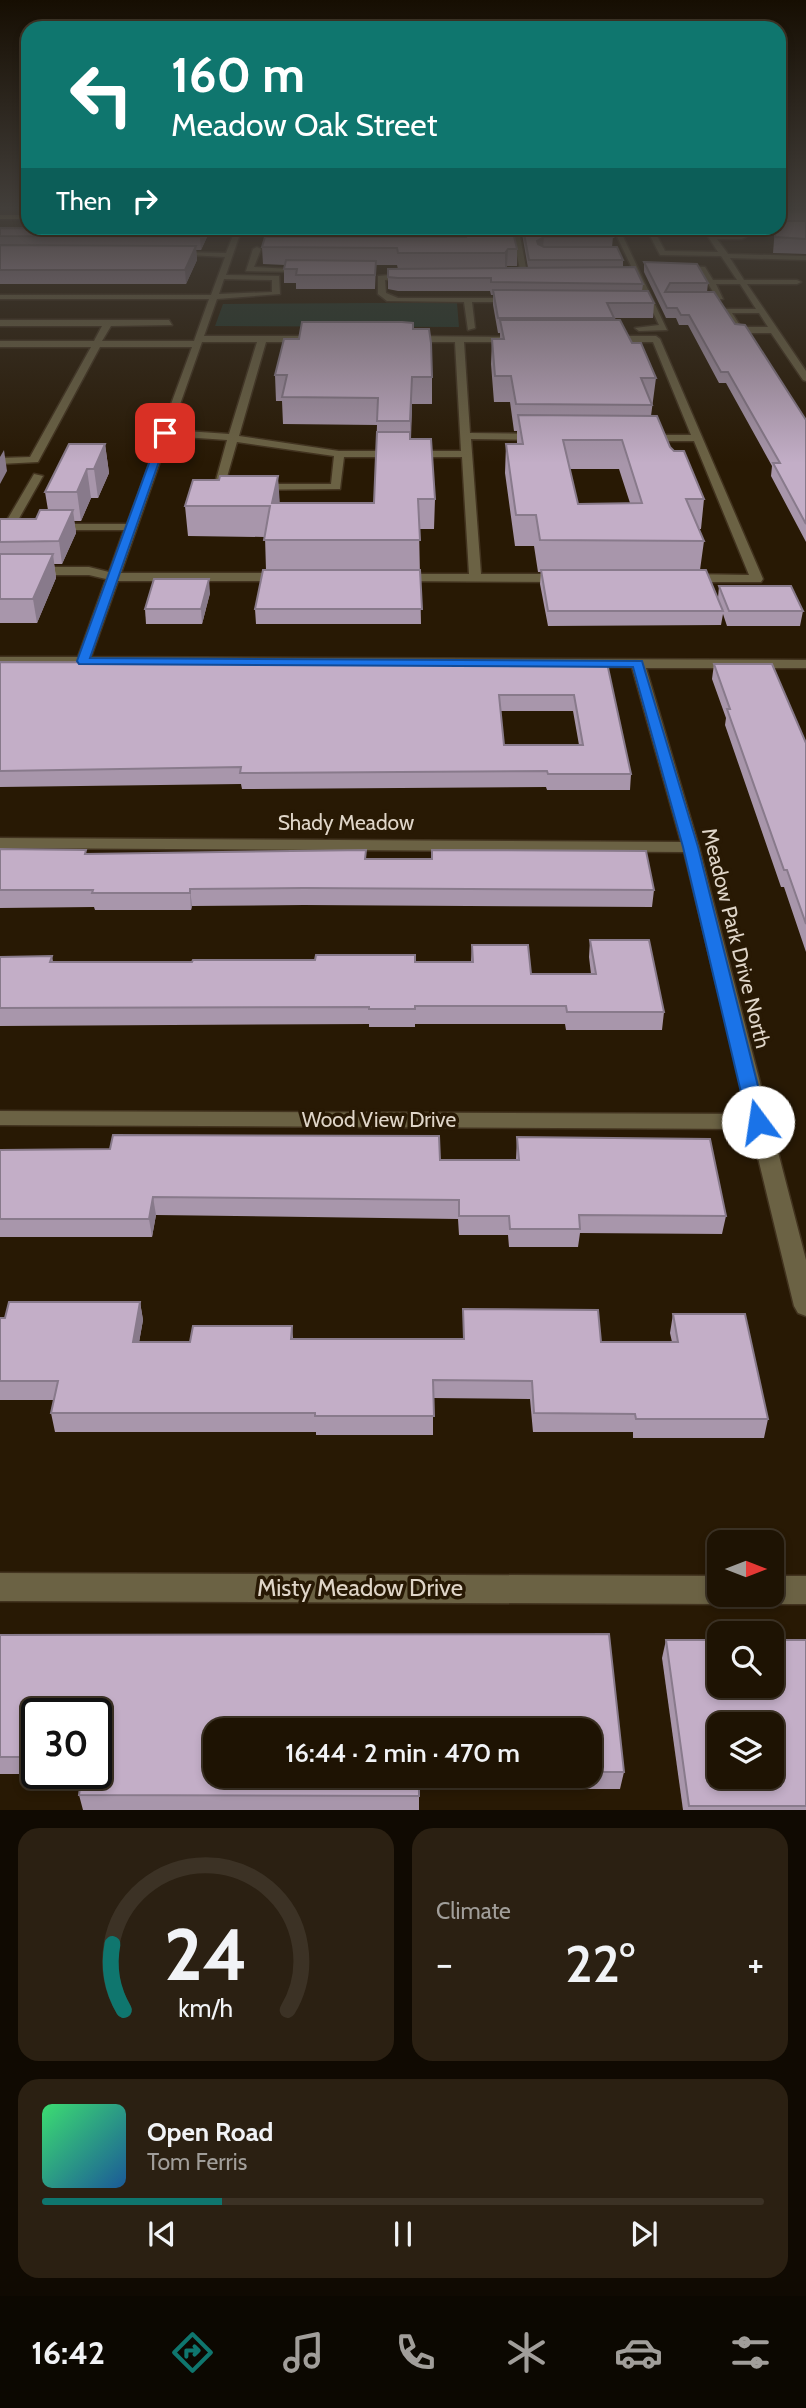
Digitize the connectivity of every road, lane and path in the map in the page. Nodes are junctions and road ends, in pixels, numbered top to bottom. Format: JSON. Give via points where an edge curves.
{"nodes":[{"id":1,"x":266,"y":294,"type":"edge"},
{"id":2,"x":382,"y":294,"type":"edge"},
{"id":3,"x":648,"y":294,"type":"edge"},
{"id":4,"x":719,"y":294,"type":"edge"},
{"id":5,"x":751,"y":294,"type":"edge"},
{"id":6,"x":0,"y":297,"type":"edge"},
{"id":7,"x":214,"y":297,"type":"junction"},
{"id":8,"x":680,"y":298,"type":"edge"},
{"id":9,"x":468,"y":300,"type":"junction"},
{"id":10,"x":520,"y":300,"type":"edge"},
{"id":11,"x":638,"y":301,"type":"edge"},
{"id":12,"x":651,"y":301,"type":"junction"},
{"id":13,"x":762,"y":311,"type":"junction"},
{"id":14,"x":0,"y":323,"type":"edge"},
{"id":15,"x":108,"y":323,"type":"junction"},
{"id":16,"x":169,"y":323,"type":"dead end"},
{"id":17,"x":203,"y":327,"type":"junction"},
{"id":18,"x":216,"y":327,"type":"dead end"},
{"id":19,"x":471,"y":328,"type":"junction"},
{"id":20,"x":485,"y":328,"type":"dead end"},
{"id":21,"x":622,"y":328,"type":"edge"},
{"id":22,"x":775,"y":330,"type":"junction"},
{"id":23,"x":458,"y":333,"type":"junction"},
{"id":24,"x":262,"y":339,"type":"junction"},
{"id":25,"x":314,"y":339,"type":"edge"},
{"id":26,"x":394,"y":339,"type":"edge"},
{"id":27,"x":538,"y":339,"type":"edge"},
{"id":28,"x":590,"y":339,"type":"edge"},
{"id":29,"x":198,"y":342,"type":"junction"},
{"id":30,"x":97,"y":344,"type":"junction"},
{"id":31,"x":2,"y":347,"type":"edge"},
{"id":32,"x":806,"y":378,"type":"edge"},
{"id":33,"x":165,"y":433,"type":"junction"},
{"id":34,"x":466,"y":436,"type":"junction"},
{"id":35,"x":548,"y":437,"type":"edge"},
{"id":36,"x":233,"y":438,"type":"junction"},
{"id":37,"x":629,"y":438,"type":"edge"},
{"id":38,"x":698,"y":438,"type":"junction"},
{"id":39,"x":339,"y":454,"type":"junction"},
{"id":40,"x":467,"y":454,"type":"junction"},
{"id":41,"x":0,"y":461,"type":"edge"},
{"id":42,"x":38,"y":476,"type":"dead end"},
{"id":43,"x":5,"y":527,"type":"edge"},
{"id":44,"x":23,"y":527,"type":"edge"},
{"id":45,"x":36,"y":527,"type":"edge"},
{"id":46,"x":131,"y":527,"type":"junction"},
{"id":47,"x":0,"y":571,"type":"edge"},
{"id":48,"x":113,"y":577,"type":"junction"},
{"id":49,"x":295,"y":577,"type":"edge"},
{"id":50,"x":392,"y":578,"type":"edge"},
{"id":51,"x":475,"y":578,"type":"junction"},
{"id":52,"x":582,"y":578,"type":"edge"},
{"id":53,"x":676,"y":578,"type":"edge"},
{"id":54,"x":0,"y":661,"type":"edge"},
{"id":55,"x":83,"y":661,"type":"junction"},
{"id":56,"x":638,"y":663,"type":"junction"},
{"id":57,"x":806,"y":664,"type":"edge"},
{"id":58,"x":0,"y":843,"type":"edge"},
{"id":59,"x":691,"y":847,"type":"junction"},
{"id":60,"x":0,"y":1118,"type":"edge"},
{"id":61,"x":758,"y":1122,"type":"junction"},
{"id":62,"x":806,"y":1306,"type":"edge"},
{"id":63,"x":0,"y":1587,"type":"edge"},
{"id":64,"x":707,"y":1590,"type":"edge"},
{"id":65,"x":784,"y":1590,"type":"edge"},
{"id":66,"x":806,"y":1590,"type":"edge"}],
"edges":[{"from":1,"to":7,"type":"street"},
{"from":2,"to":9,"type":"street","via":[[398,300]]},
{"from":3,"to":12,"type":"street"},
{"from":4,"to":8,"type":"street"},
{"from":5,"to":13,"type":"street"},
{"from":6,"to":7,"type":"street"},
{"from":7,"to":17,"type":"street"},
{"from":9,"to":10,"type":"street"},
{"from":9,"to":19,"type":"street"},
{"from":11,"to":12,"type":"street"},
{"from":12,"to":21,"type":"street","via":[[664,328]]},
{"from":13,"to":22,"type":"street"},
{"from":13,"to":22,"type":"street","via":[[726,312],[738,330]]},
{"from":14,"to":15,"type":"street"},
{"from":15,"to":16,"type":"street"},
{"from":15,"to":30,"type":"street"},
{"from":17,"to":18,"type":"street"},
{"from":17,"to":29,"type":"street"},
{"from":19,"to":20,"type":"street"},
{"from":19,"to":23,"type":"street"},
{"from":22,"to":32,"type":"street","via":[[790,345]]},
{"from":23,"to":26,"type":"street"},
{"from":23,"to":27,"type":"street"},
{"from":23,"to":34,"type":"street"},
{"from":24,"to":25,"type":"street"},
{"from":24,"to":29,"type":"street"},
{"from":24,"to":36,"type":"street"},
{"from":28,"to":38,"type":"street","via":[[656,339]]},
{"from":29,"to":30,"type":"street"},
{"from":29,"to":33,"type":"street"},
{"from":30,"to":31,"type":"street"},
{"from":30,"to":41,"type":"street","via":[[34,460]]},
{"from":33,"to":36,"type":"street"},
{"from":33,"to":46,"type":"street"},
{"from":34,"to":35,"type":"street"},
{"from":34,"to":40,"type":"street"},
{"from":36,"to":39,"type":"street"},
{"from":36,"to":39,"type":"street","via":[[219,487],[336,486]]},
{"from":37,"to":38,"type":"street"},
{"from":38,"to":53,"type":"street","via":[[757,579]]},
{"from":39,"to":40,"type":"street"},
{"from":40,"to":51,"type":"street"},
{"from":42,"to":43,"type":"street"},
{"from":43,"to":44,"type":"street"},
{"from":45,"to":46,"type":"street"},
{"from":46,"to":48,"type":"street"},
{"from":47,"to":48,"type":"street","via":[[89,571]]},
{"from":48,"to":49,"type":"street"},
{"from":48,"to":55,"type":"street"},
{"from":50,"to":51,"type":"street"},
{"from":51,"to":52,"type":"street"},
{"from":54,"to":55,"type":"street"},
{"from":55,"to":56,"type":"street"},
{"from":56,"to":57,"type":"street"},
{"from":56,"to":59,"type":"street","name":"Meadow Park Drive North"},
{"from":58,"to":59,"type":"street","name":"Shady Meadow"},
{"from":59,"to":61,"type":"street","name":"Meadow Park Drive North"},
{"from":60,"to":61,"type":"street","name":"Wood View Drive"},
{"from":61,"to":62,"type":"street","name":"Meadow Park Drive North"},
{"from":63,"to":64,"type":"street","name":"Misty Meadow Drive"},
{"from":65,"to":66,"type":"street"}]}
